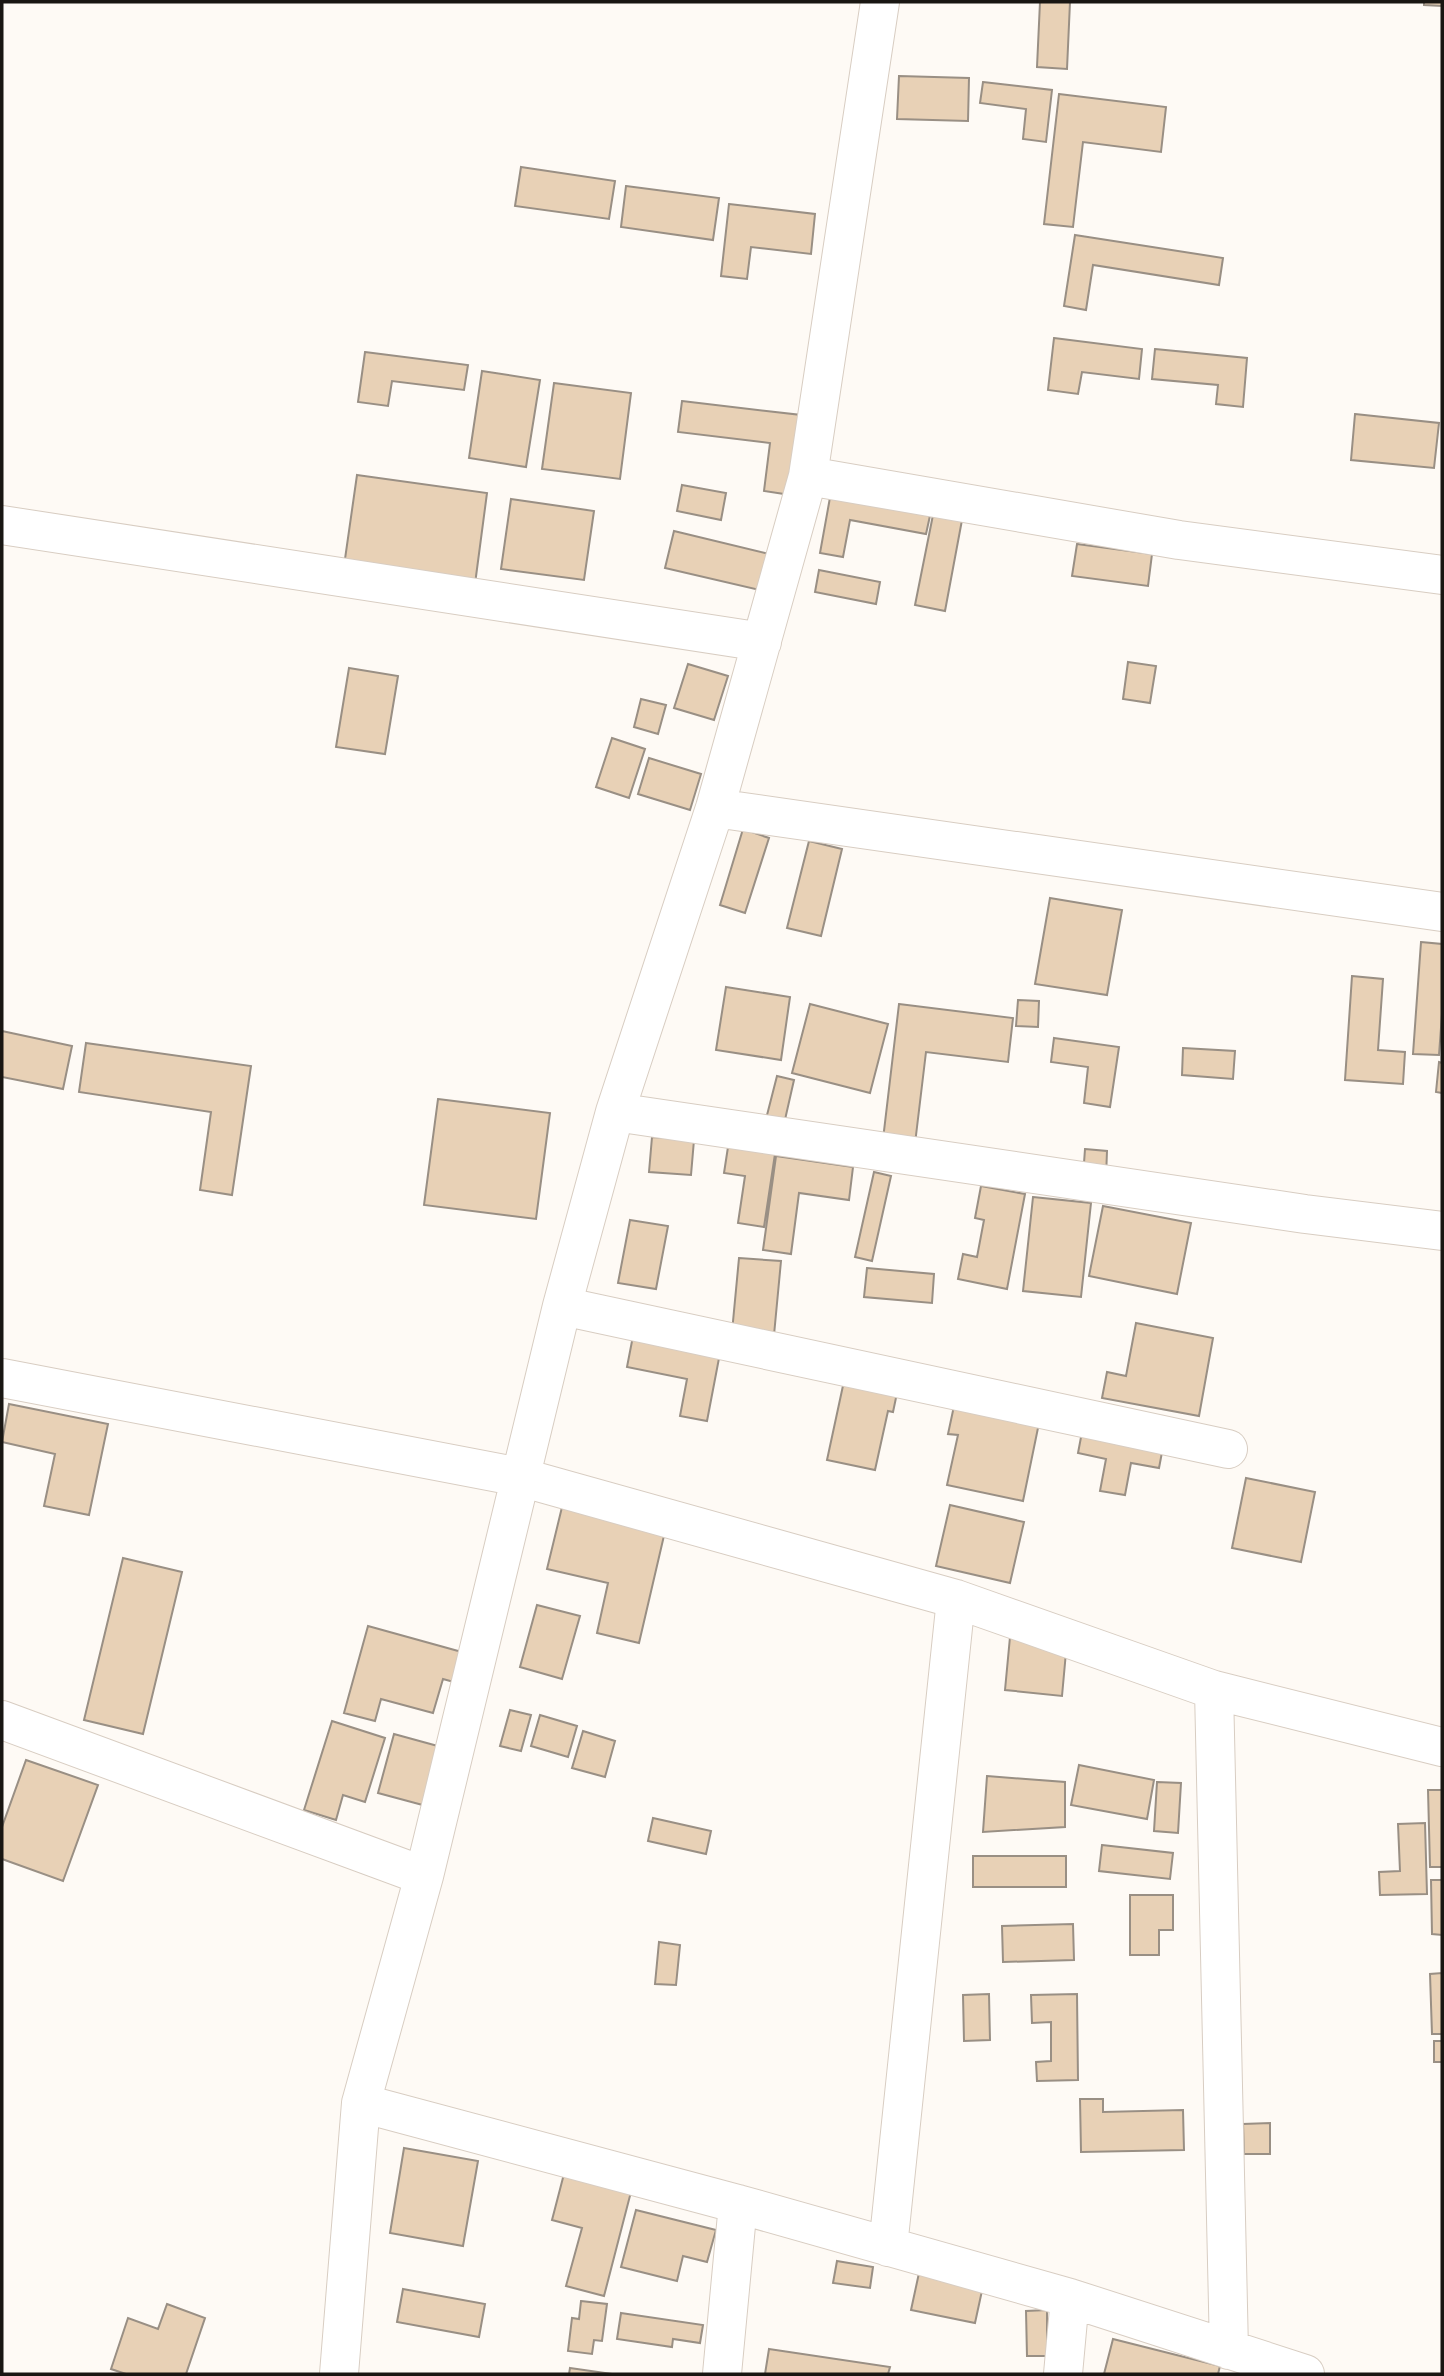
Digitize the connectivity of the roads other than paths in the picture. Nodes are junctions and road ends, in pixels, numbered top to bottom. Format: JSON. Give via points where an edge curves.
{"nodes":[{"id":1,"x":880,"y":2,"type":"edge"},
{"id":2,"x":808,"y":476,"type":"junction"},
{"id":3,"x":2,"y":525,"type":"edge"},
{"id":4,"x":1442,"y":575,"type":"edge"},
{"id":5,"x":762,"y":642,"type":"junction"},
{"id":6,"x":715,"y":808,"type":"junction"},
{"id":7,"x":1442,"y":912,"type":"edge"},
{"id":8,"x":615,"y":1112,"type":"junction"},
{"id":9,"x":1442,"y":1231,"type":"edge"},
{"id":10,"x":562,"y":1306,"type":"junction"},
{"id":11,"x":2,"y":1378,"type":"edge"},
{"id":12,"x":1228,"y":1449,"type":"dead end"},
{"id":13,"x":520,"y":1477,"type":"junction"},
{"id":14,"x":956,"y":1599,"type":"junction"},
{"id":15,"x":1213,"y":1690,"type":"junction"},
{"id":16,"x":2,"y":1720,"type":"edge"},
{"id":17,"x":1442,"y":1746,"type":"edge"},
{"id":18,"x":424,"y":1876,"type":"junction"},
{"id":19,"x":361,"y":2104,"type":"junction"},
{"id":20,"x":738,"y":2204,"type":"junction"},
{"id":21,"x":888,"y":2247,"type":"junction"},
{"id":22,"x":1070,"y":2298,"type":"junction"},
{"id":23,"x":1228,"y":2350,"type":"junction"},
{"id":24,"x":339,"y":2374,"type":"edge"},
{"id":25,"x":722,"y":2374,"type":"edge"},
{"id":26,"x":1063,"y":2374,"type":"edge"},
{"id":27,"x":1305,"y":2374,"type":"edge"}],
"edges":[{"from":1,"to":2,"type":"street"},
{"from":2,"to":4,"type":"street","via":[[1179,540]]},
{"from":2,"to":5,"type":"street"},
{"from":3,"to":5,"type":"street"},
{"from":5,"to":6,"type":"street"},
{"from":6,"to":7,"type":"street"},
{"from":6,"to":8,"type":"street"},
{"from":8,"to":9,"type":"street"},
{"from":8,"to":10,"type":"street"},
{"from":10,"to":12,"type":"street"},
{"from":10,"to":13,"type":"street"},
{"from":11,"to":13,"type":"street"},
{"from":13,"to":14,"type":"street"},
{"from":13,"to":18,"type":"street"},
{"from":14,"to":15,"type":"street"},
{"from":14,"to":21,"type":"street"},
{"from":15,"to":17,"type":"street"},
{"from":15,"to":23,"type":"street"},
{"from":16,"to":18,"type":"street"},
{"from":18,"to":19,"type":"street"},
{"from":19,"to":20,"type":"street"},
{"from":19,"to":24,"type":"street"},
{"from":20,"to":21,"type":"street"},
{"from":20,"to":25,"type":"street"},
{"from":21,"to":22,"type":"street"},
{"from":22,"to":23,"type":"street"},
{"from":22,"to":26,"type":"street"},
{"from":23,"to":27,"type":"street"}]}
